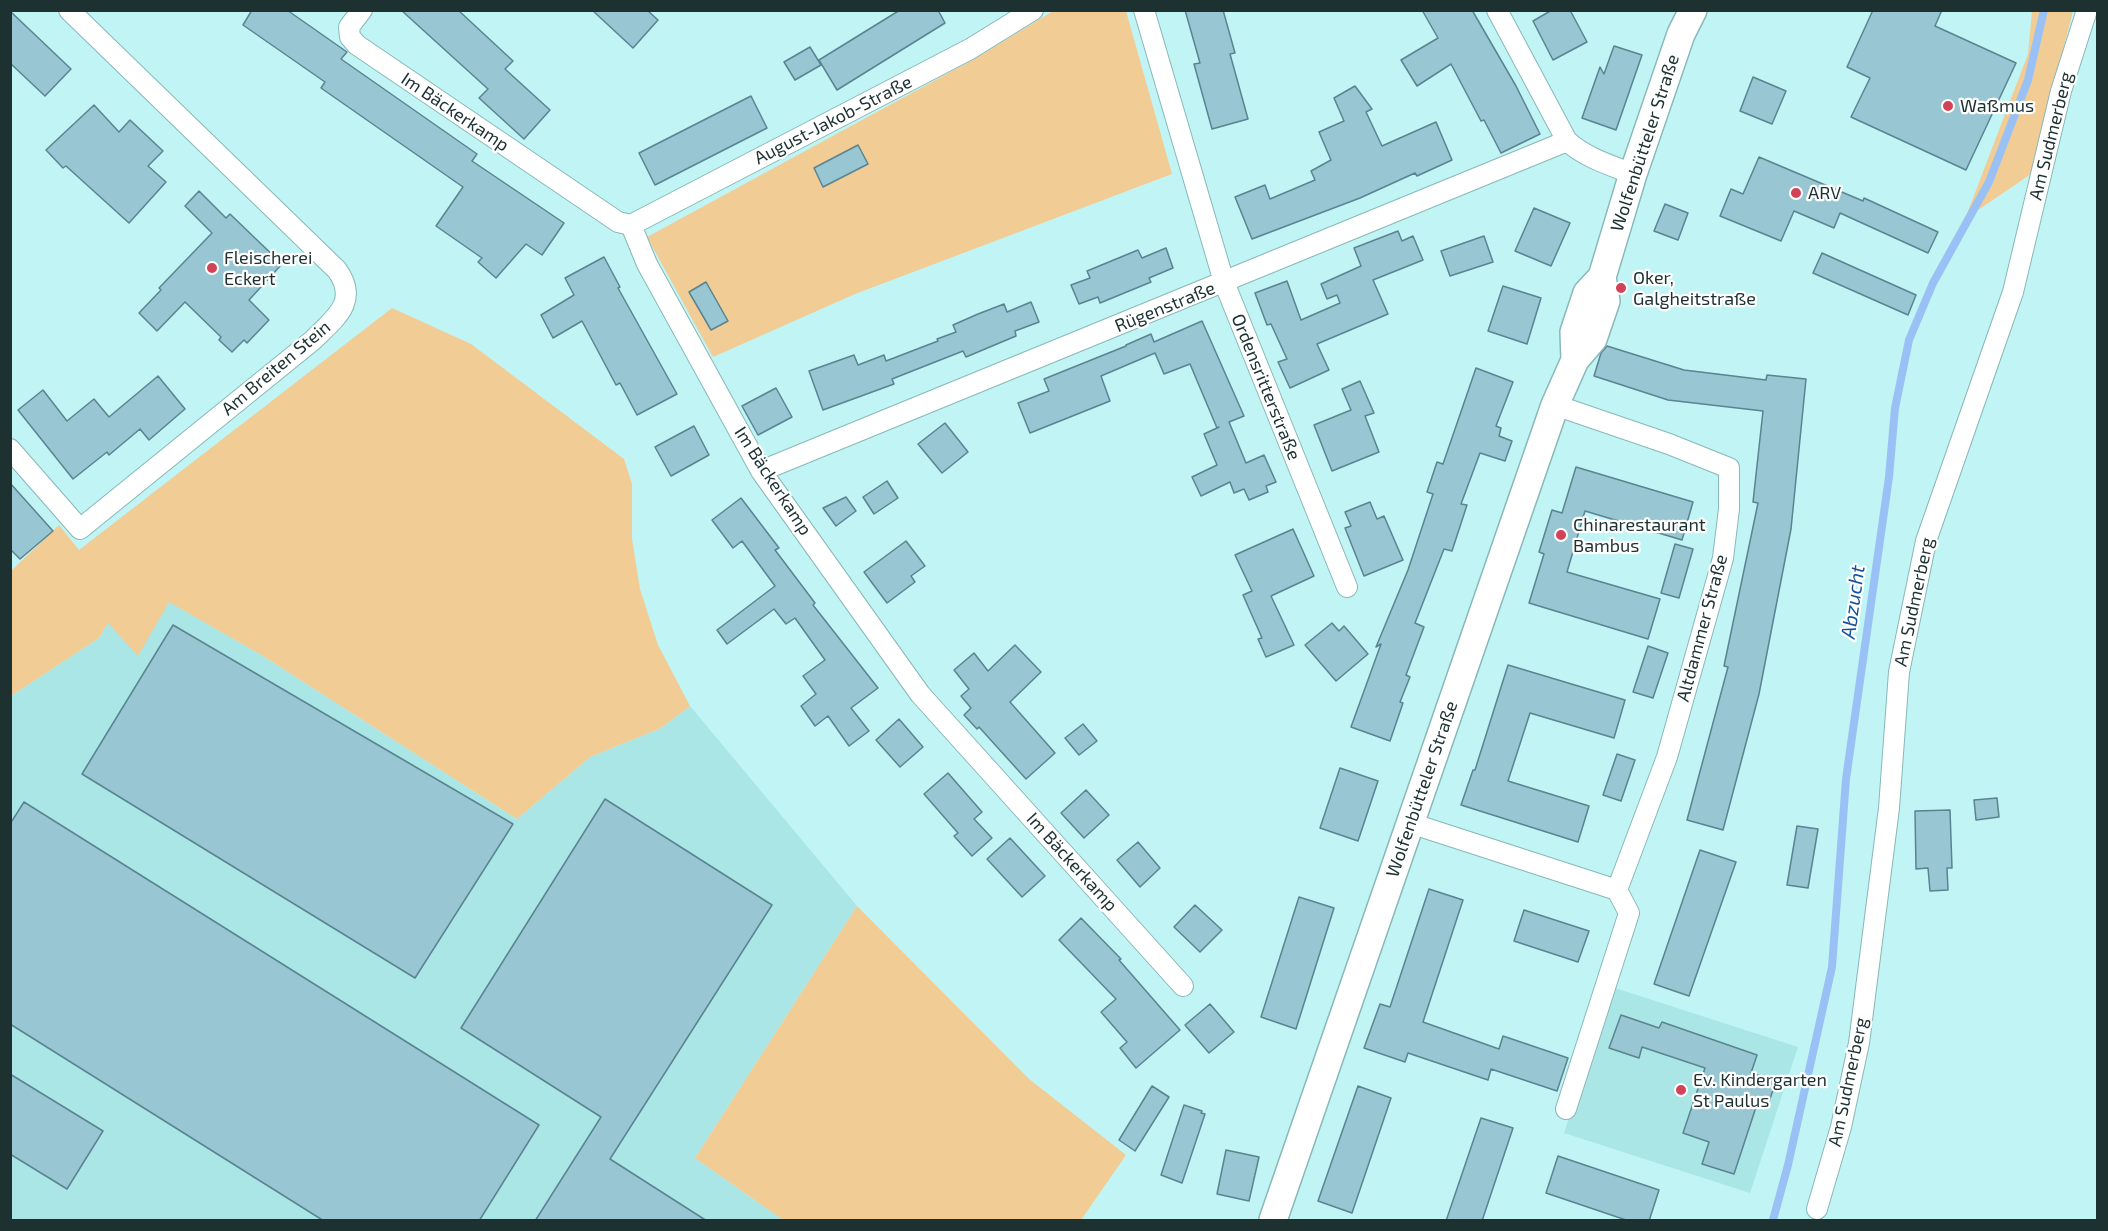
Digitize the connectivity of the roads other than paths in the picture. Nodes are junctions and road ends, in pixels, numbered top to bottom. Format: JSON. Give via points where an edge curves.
{"nodes":[{"id":1,"x":69,"y":10,"type":"edge"},
{"id":2,"x":1033,"y":10,"type":"edge"},
{"id":3,"x":1144,"y":10,"type":"edge"},
{"id":4,"x":1497,"y":10,"type":"edge"},
{"id":5,"x":1693,"y":10,"type":"edge"},
{"id":6,"x":2087,"y":10,"type":"edge"},
{"id":7,"x":358,"y":15,"type":"edge"},
{"id":8,"x":1567,"y":141,"type":"junction"},
{"id":9,"x":1633,"y":174,"type":"junction"},
{"id":10,"x":631,"y":225,"type":"junction"},
{"id":11,"x":1224,"y":282,"type":"junction"},
{"id":12,"x":1555,"y":405,"type":"junction"},
{"id":13,"x":10,"y":449,"type":"edge"},
{"id":14,"x":761,"y":471,"type":"junction"},
{"id":15,"x":1347,"y":587,"type":"dead end"},
{"id":16,"x":1410,"y":823,"type":"junction"},
{"id":17,"x":1617,"y":890,"type":"junction"},
{"id":18,"x":1184,"y":986,"type":"dead end"},
{"id":19,"x":1566,"y":1109,"type":"dead end"},
{"id":20,"x":1817,"y":1209,"type":"dead end"},
{"id":21,"x":1278,"y":1219,"type":"edge"}],
"edges":[{"from":1,"to":13,"type":"street","name":"Am Breiten Stein","via":[[337,270],[346,290],[346,302],[312,341],[80,529]]},
{"from":2,"to":10,"type":"street","name":"August-Jakob-Straße","via":[[970,50]]},
{"from":3,"to":11,"type":"street","name":"Ordensritterstraße"},
{"from":4,"to":8,"type":"street"},
{"from":5,"to":9,"type":"main road","name":"Wolfenbütteler Straße","via":[[1681,34]]},
{"from":6,"to":20,"type":"street","name":"Am Sudmerberg","via":[[2061,91],[2013,292],[1926,541],[1899,672],[1889,808],[1858,1043]]},
{"from":7,"to":10,"type":"street","name":"Im Bäckerkamp","via":[[349,27],[350,37],[357,45],[618,222]]},
{"from":8,"to":9,"type":"street","via":[[1591,158]]},
{"from":8,"to":11,"type":"street","name":"Rügenstraße"},
{"from":9,"to":12,"type":"main road","name":"Wolfenbütteler Straße","via":[[1602,277],[1587,293],[1574,332],[1575,360]]},
{"from":10,"to":14,"type":"street","name":"Im Bäckerkamp","via":[[647,264]]},
{"from":11,"to":14,"type":"street","name":"Rügenstraße"},
{"from":11,"to":15,"type":"street","name":"Ordensritterstraße"},
{"from":12,"to":16,"type":"main road","name":"Wolfenbütteler Straße"},
{"from":12,"to":17,"type":"street","name":"Altdammer Straße","via":[[1729,468],[1723,558],[1667,757]]},
{"from":14,"to":18,"type":"street","name":"Im Bäckerkamp","via":[[920,694]]},
{"from":16,"to":17,"type":"street"},
{"from":16,"to":21,"type":"main road","name":"Wolfenbütteler Straße"},
{"from":17,"to":19,"type":"street","via":[[1629,913]]}]}
